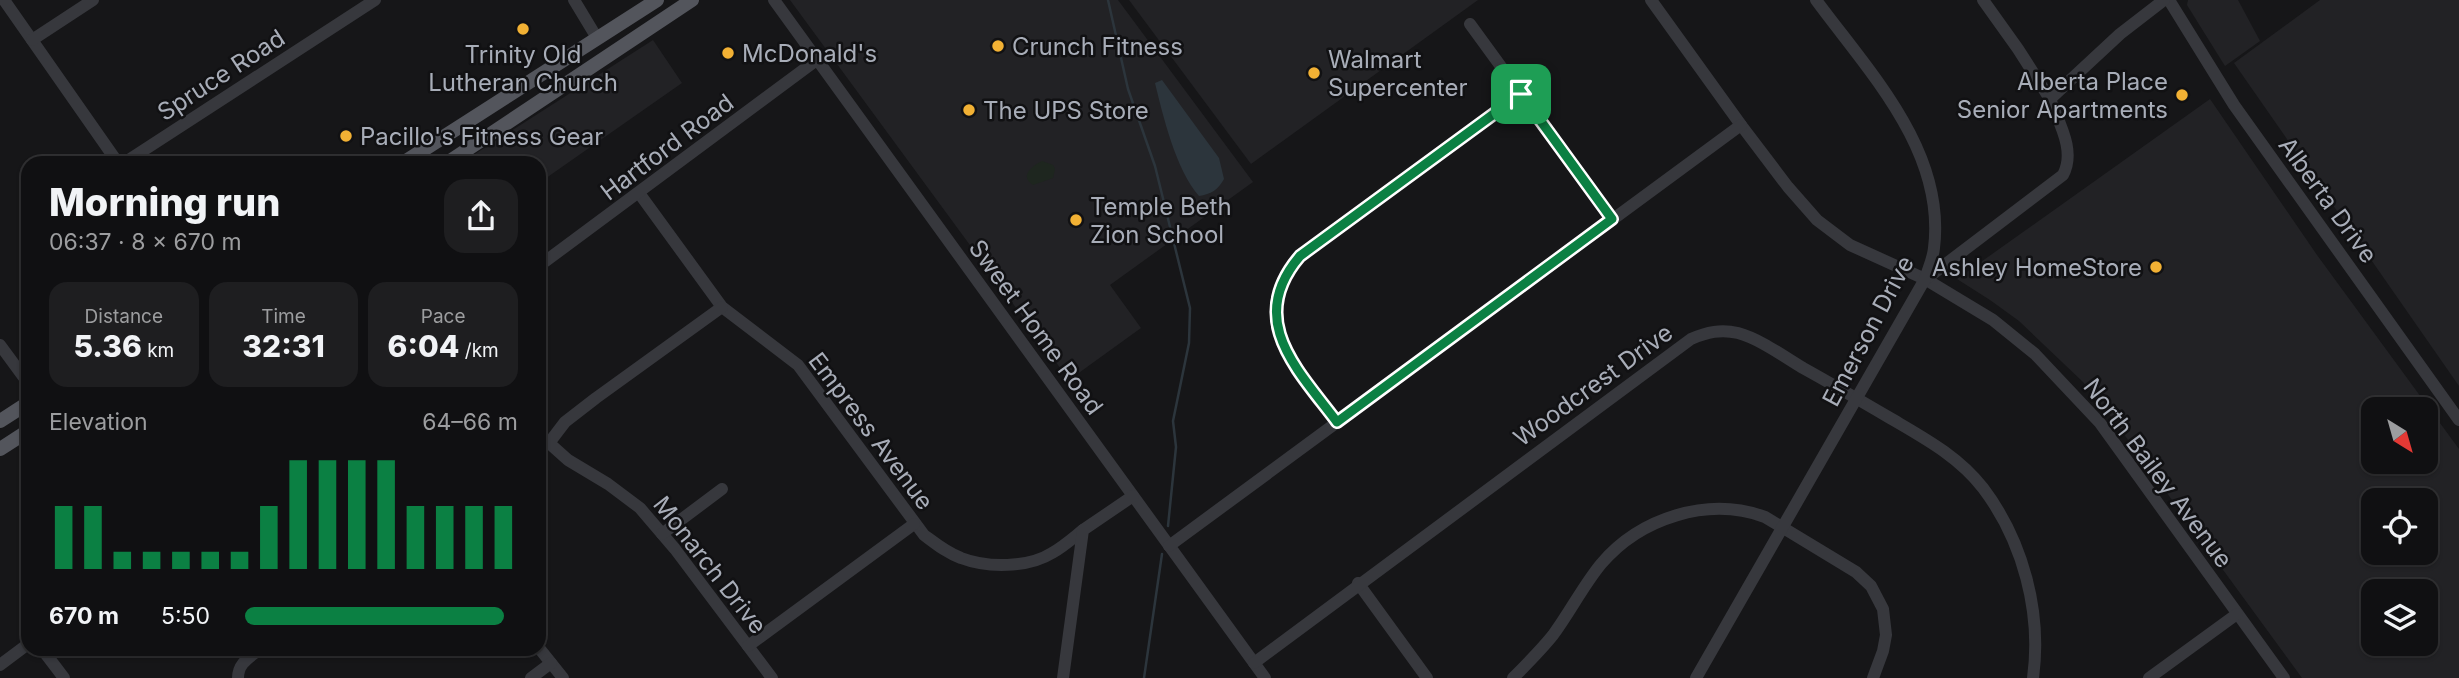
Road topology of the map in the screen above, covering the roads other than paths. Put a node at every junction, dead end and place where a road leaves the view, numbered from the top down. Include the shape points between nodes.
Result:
1 (4, 0) edge
2 (93, 0) edge
3 (375, 0) edge
4 (574, 0) edge
5 (657, 0) edge
6 (692, 0) edge
7 (774, 0) edge
8 (1651, 0) edge
9 (1816, 0) edge
10 (1983, 0) edge
11 (2164, 0) edge
12 (2169, 0) edge
13 (1470, 24) dead end
14 (597, 38) junction
15 (32, 40) junction
16 (818, 60) junction
17 (1521, 94) junction
18 (2050, 99) junction
19 (1741, 125) junction
20 (113, 156) edge
21 (135, 156) edge
22 (414, 156) edge
23 (458, 156) edge
24 (639, 193) junction
25 (1612, 219) junction
26 (546, 261) edge
27 (1925, 279) junction
28 (722, 307) junction
29 (0, 345) edge
30 (21, 374) edge
31 (1857, 398) junction
32 (21, 408) edge
33 (2459, 420) edge
34 (0, 421) edge
35 (1337, 422) junction
36 (21, 436) edge
37 (0, 449) edge
38 (722, 489) dead end
39 (1133, 496) junction
40 (914, 524) junction
41 (1783, 527) junction
42 (1083, 530) junction
43 (662, 534) junction
44 (1169, 546) junction
45 (1358, 583) junction
46 (2237, 614) junction
47 (748, 646) junction
48 (21, 649) edge
49 (47, 656) edge
50 (251, 656) edge
51 (545, 656) edge
52 (551, 663) junction
53 (1254, 663) junction
54 (0, 665) edge
55 (64, 678) edge
56 (238, 678) edge
57 (531, 678) edge
58 (563, 678) edge
59 (772, 678) edge
60 (1063, 678) edge
61 (1265, 678) edge
62 (1427, 678) edge
63 (1513, 678) edge
64 (1696, 678) edge
65 (1873, 678) edge
66 (2032, 678) edge
67 (2149, 678) edge
68 (2284, 678) edge

1 - 15 street
2 - 15 street
3 - 21 street, Spruce Road
4 - 14 street
5 - 14 main road
6 - 23 main road
7 - 16 street, Sweet Home Road
8 - 19 street, North Bailey Avenue
9 - 27 street, Emerson Drive via 1886,95 1919,150 1935,229
10 - 18 street
11 - 18 street
12 - 33 street, Alberta Drive via 2221,87
13 - 17 street
14 - 22 main road
15 - 20 street
16 - 24 street, Hartford Road
16 - 39 street, Sweet Home Road
17 - 25 street
17 - 35 street via 1300,256 1286,275 1276,319 1282,344
18 - 27 street via 2069,152 2063,175
19 - 25 street
19 - 27 street, North Bailey Avenue via 1817,220 1850,245
24 - 26 street, Hartford Road
24 - 28 street, Empress Avenue
25 - 35 street
27 - 31 street, Emerson Drive
27 - 46 street, North Bailey Avenue via 2001,326 2071,391 2100,424
28 - 40 street, Empress Avenue via 798,365
28 - 43 street, Monarch Drive via 565,422 549,443 625,495
29 - 30 street
31 - 41 street, Emerson Drive
31 - 45 street, Woodcrest Drive via 1749,337 1727,331 1705,333
31 - 66 street, Woodcrest Drive via 1941,448 1970,472 1994,505 2027,578 2034,621
32 - 34 main road
35 - 44 street
36 - 37 main road
38 - 43 street
39 - 42 street, Empress Avenue
39 - 44 street, Sweet Home Road
40 - 42 street, Empress Avenue via 943,549 975,563 1039,559
40 - 47 street
41 - 63 street via 1751,512 1717,507 1688,512 1647,529 1602,564 1549,639
41 - 64 street, Emerson Drive
41 - 65 street via 1856,572 1878,597 1886,635
42 - 60 street
43 - 47 street, Monarch Drive
44 - 53 street, Sweet Home Road
45 - 53 street, Woodcrest Drive
45 - 62 street
46 - 67 street
46 - 68 street, North Bailey Avenue
47 - 59 street, Monarch Drive
48 - 54 street
49 - 55 street
50 - 56 street via 239,668
51 - 52 street
52 - 57 street
52 - 58 street
53 - 61 street, Sweet Home Road

